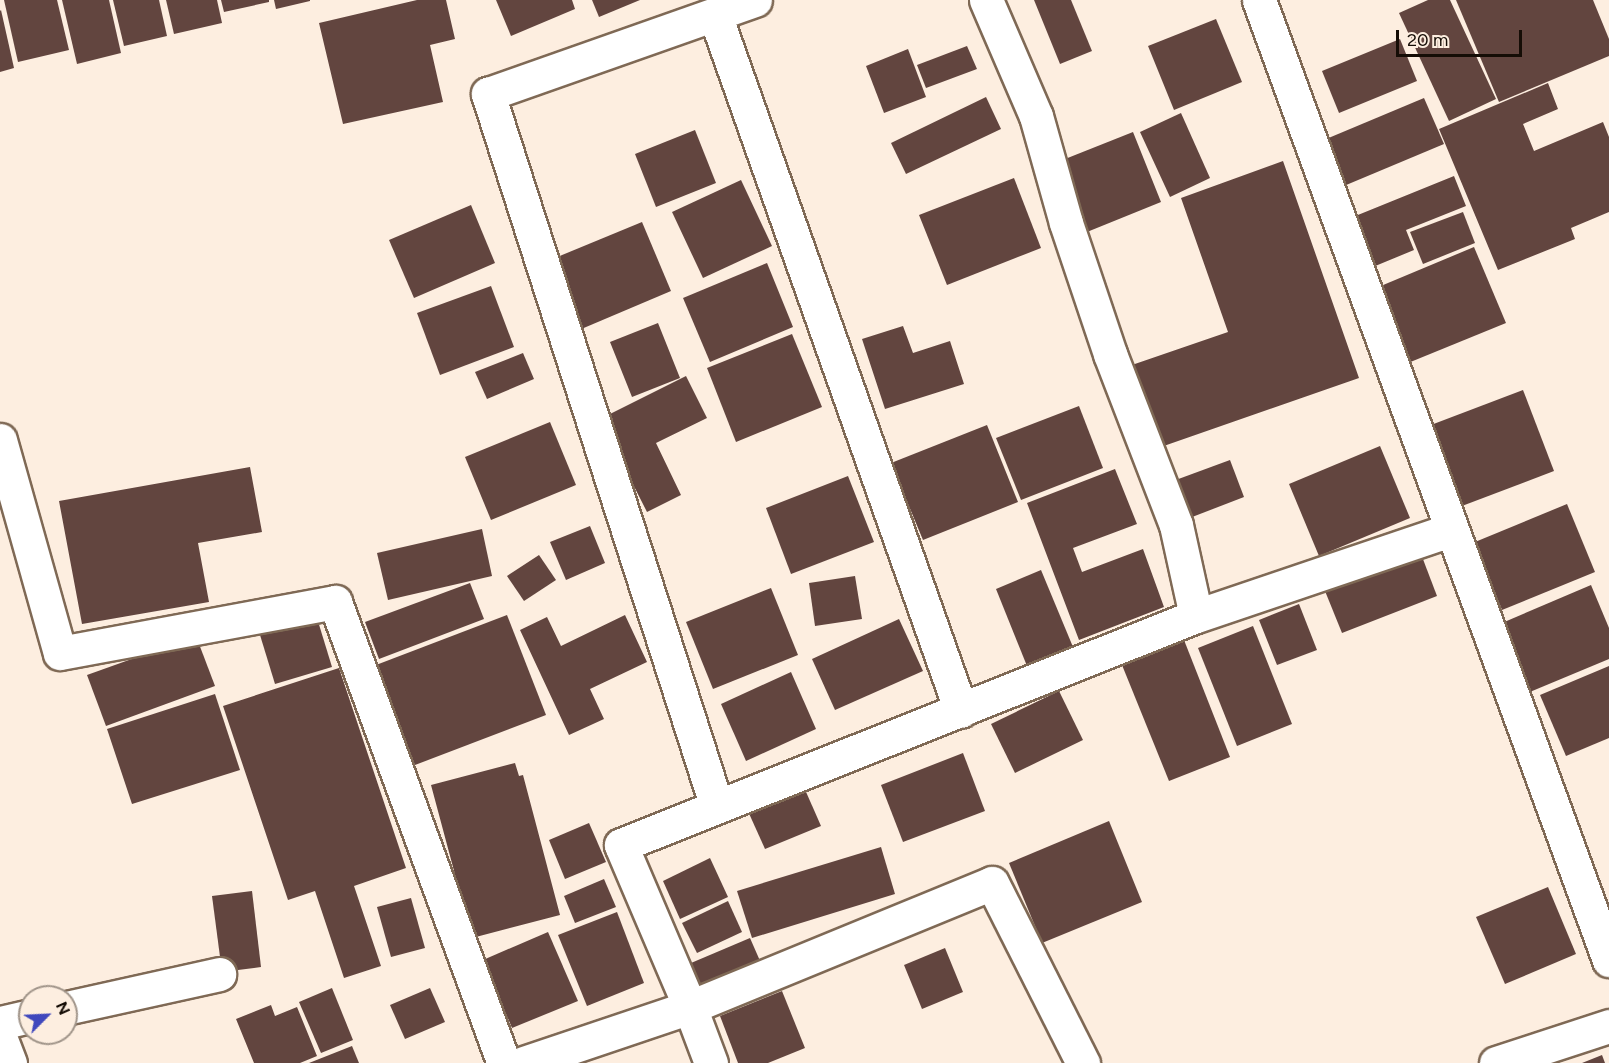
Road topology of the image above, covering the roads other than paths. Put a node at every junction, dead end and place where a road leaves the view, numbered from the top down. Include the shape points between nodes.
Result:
1 (755, 0) edge
2 (986, 0) edge
3 (1259, 0) edge
4 (715, 15) junction
5 (0, 440) edge
6 (1450, 530) junction
7 (1196, 616) junction
8 (962, 711) junction
9 (716, 804) junction
10 (1609, 960) edge
11 (219, 974) dead end
12 (78, 1005) edge
13 (690, 1007) junction
14 (18, 1019) edge
15 (0, 1023) edge
16 (1609, 1026) edge
17 (0, 1037) edge
18 (10, 1063) edge
19 (504, 1063) edge
20 (524, 1063) edge
21 (711, 1063) edge
22 (1083, 1063) edge
23 (1496, 1063) edge

1 - 4 street
2 - 7 street via 1036,116 1065,223 1110,354 1173,515
3 - 6 street
4 - 8 street
4 - 9 street via 488,94
5 - 19 street via 60,653 335,602
6 - 7 street
6 - 10 street
7 - 8 street
8 - 9 street
9 - 13 street via 621,845
11 - 12 street
13 - 20 street
13 - 21 street
13 - 22 street via 992,883
14 - 15 street
16 - 23 street
17 - 18 street

